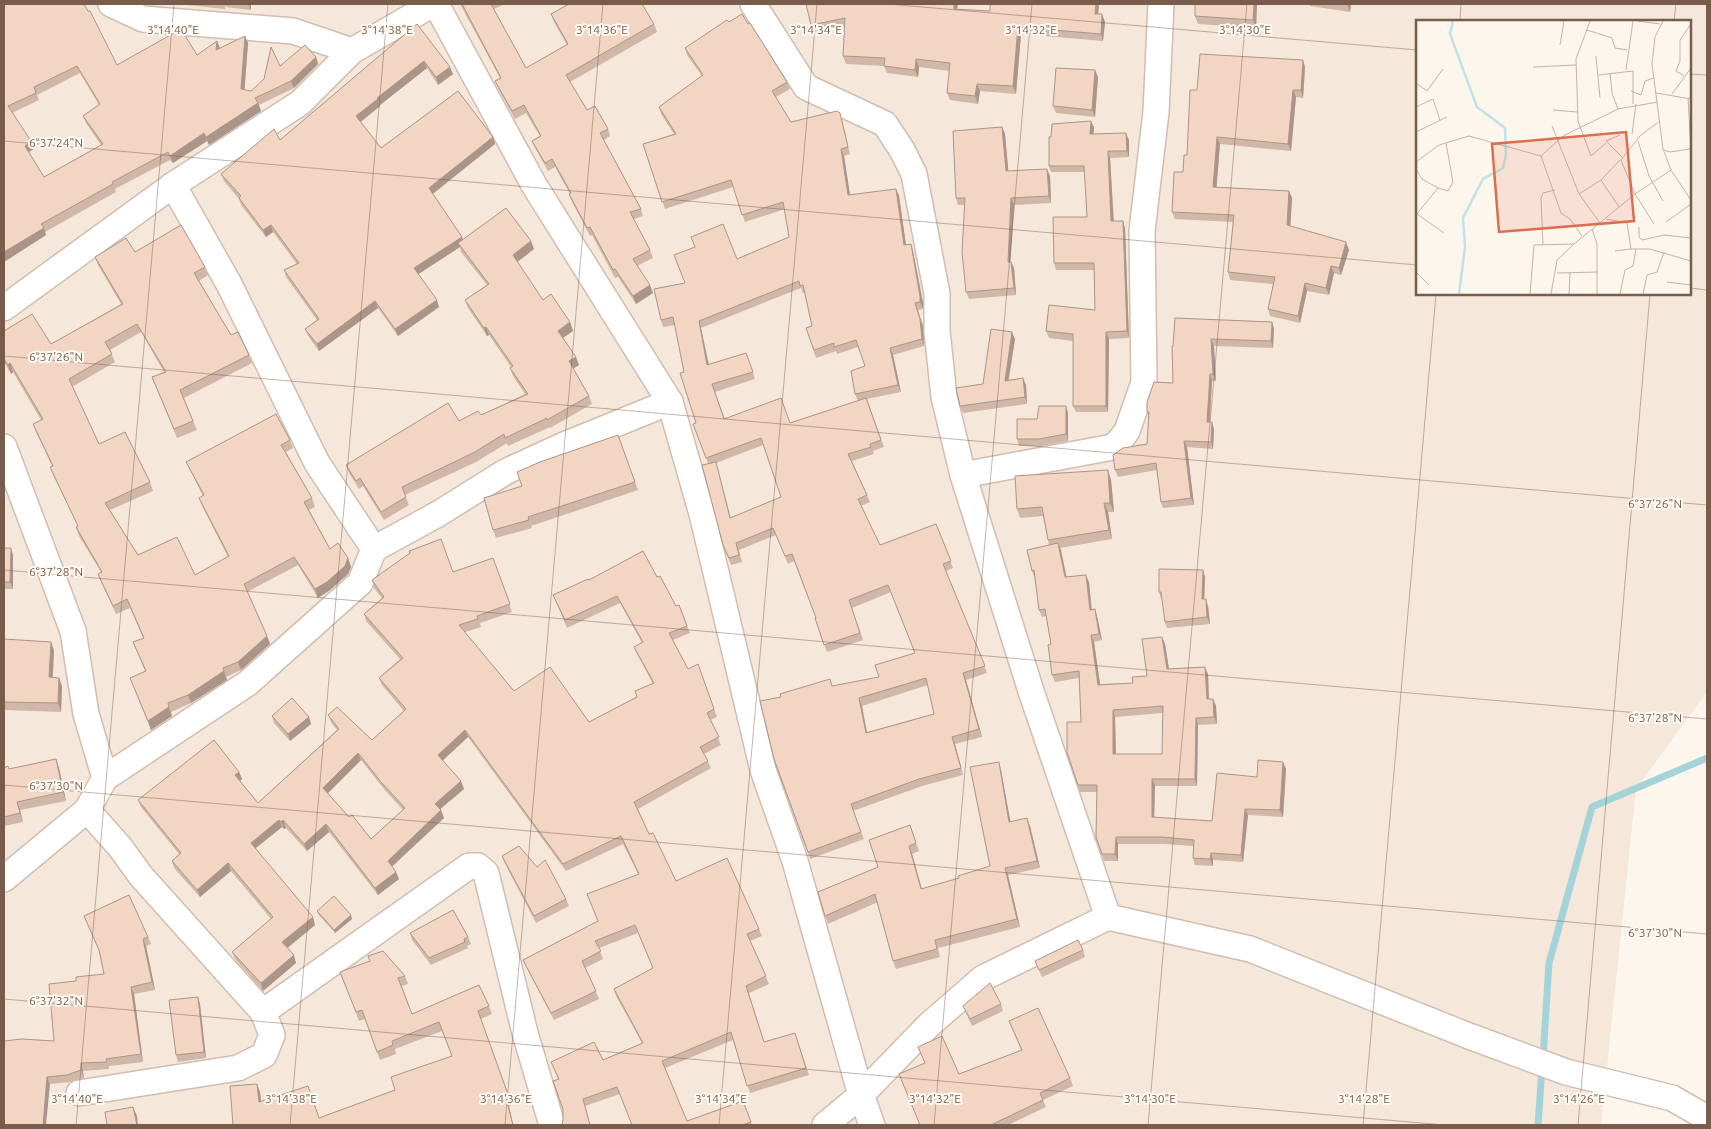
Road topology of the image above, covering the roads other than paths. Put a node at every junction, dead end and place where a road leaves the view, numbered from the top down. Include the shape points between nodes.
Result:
1 (111, 4) edge
2 (435, 4) edge
3 (753, 4) edge
4 (1161, 4) edge
5 (352, 51) junction
6 (173, 185) junction
7 (4, 308) edge
8 (670, 402) junction
9 (4, 447) edge
10 (963, 475) junction
11 (374, 549) junction
12 (105, 778) junction
13 (86, 810) junction
14 (4, 880) edge
15 (1108, 917) junction
16 (264, 1012) junction
17 (79, 1093) dead end
18 (861, 1095) junction
19 (1707, 1118) edge
20 (552, 1125) edge
21 (825, 1125) edge
22 (872, 1125) edge

1 - 5 street via 143,19 293,31
2 - 5 street
2 - 8 street via 534,185
3 - 10 street via 806,87 885,124 914,174 937,294 937,331 944,397
4 - 10 street via 1156,112 1142,231 1144,382 1127,432 1113,447
5 - 6 street via 300,103
6 - 7 street
6 - 11 street via 229,284 317,463
8 - 11 street via 505,472
8 - 18 street via 702,514 763,770 794,861
9 - 12 street via 73,631 86,714
10 - 15 street via 1031,691
11 - 12 street via 360,583 248,683
12 - 13 street
13 - 14 street
13 - 16 street
15 - 18 street via 983,978 929,1025
15 - 19 street via 1250,949 1566,1072 1672,1098
16 - 17 street via 272,1035 264,1054 238,1068
16 - 20 street via 468,866 478,866 486,873 525,1033
18 - 21 street
18 - 22 street

